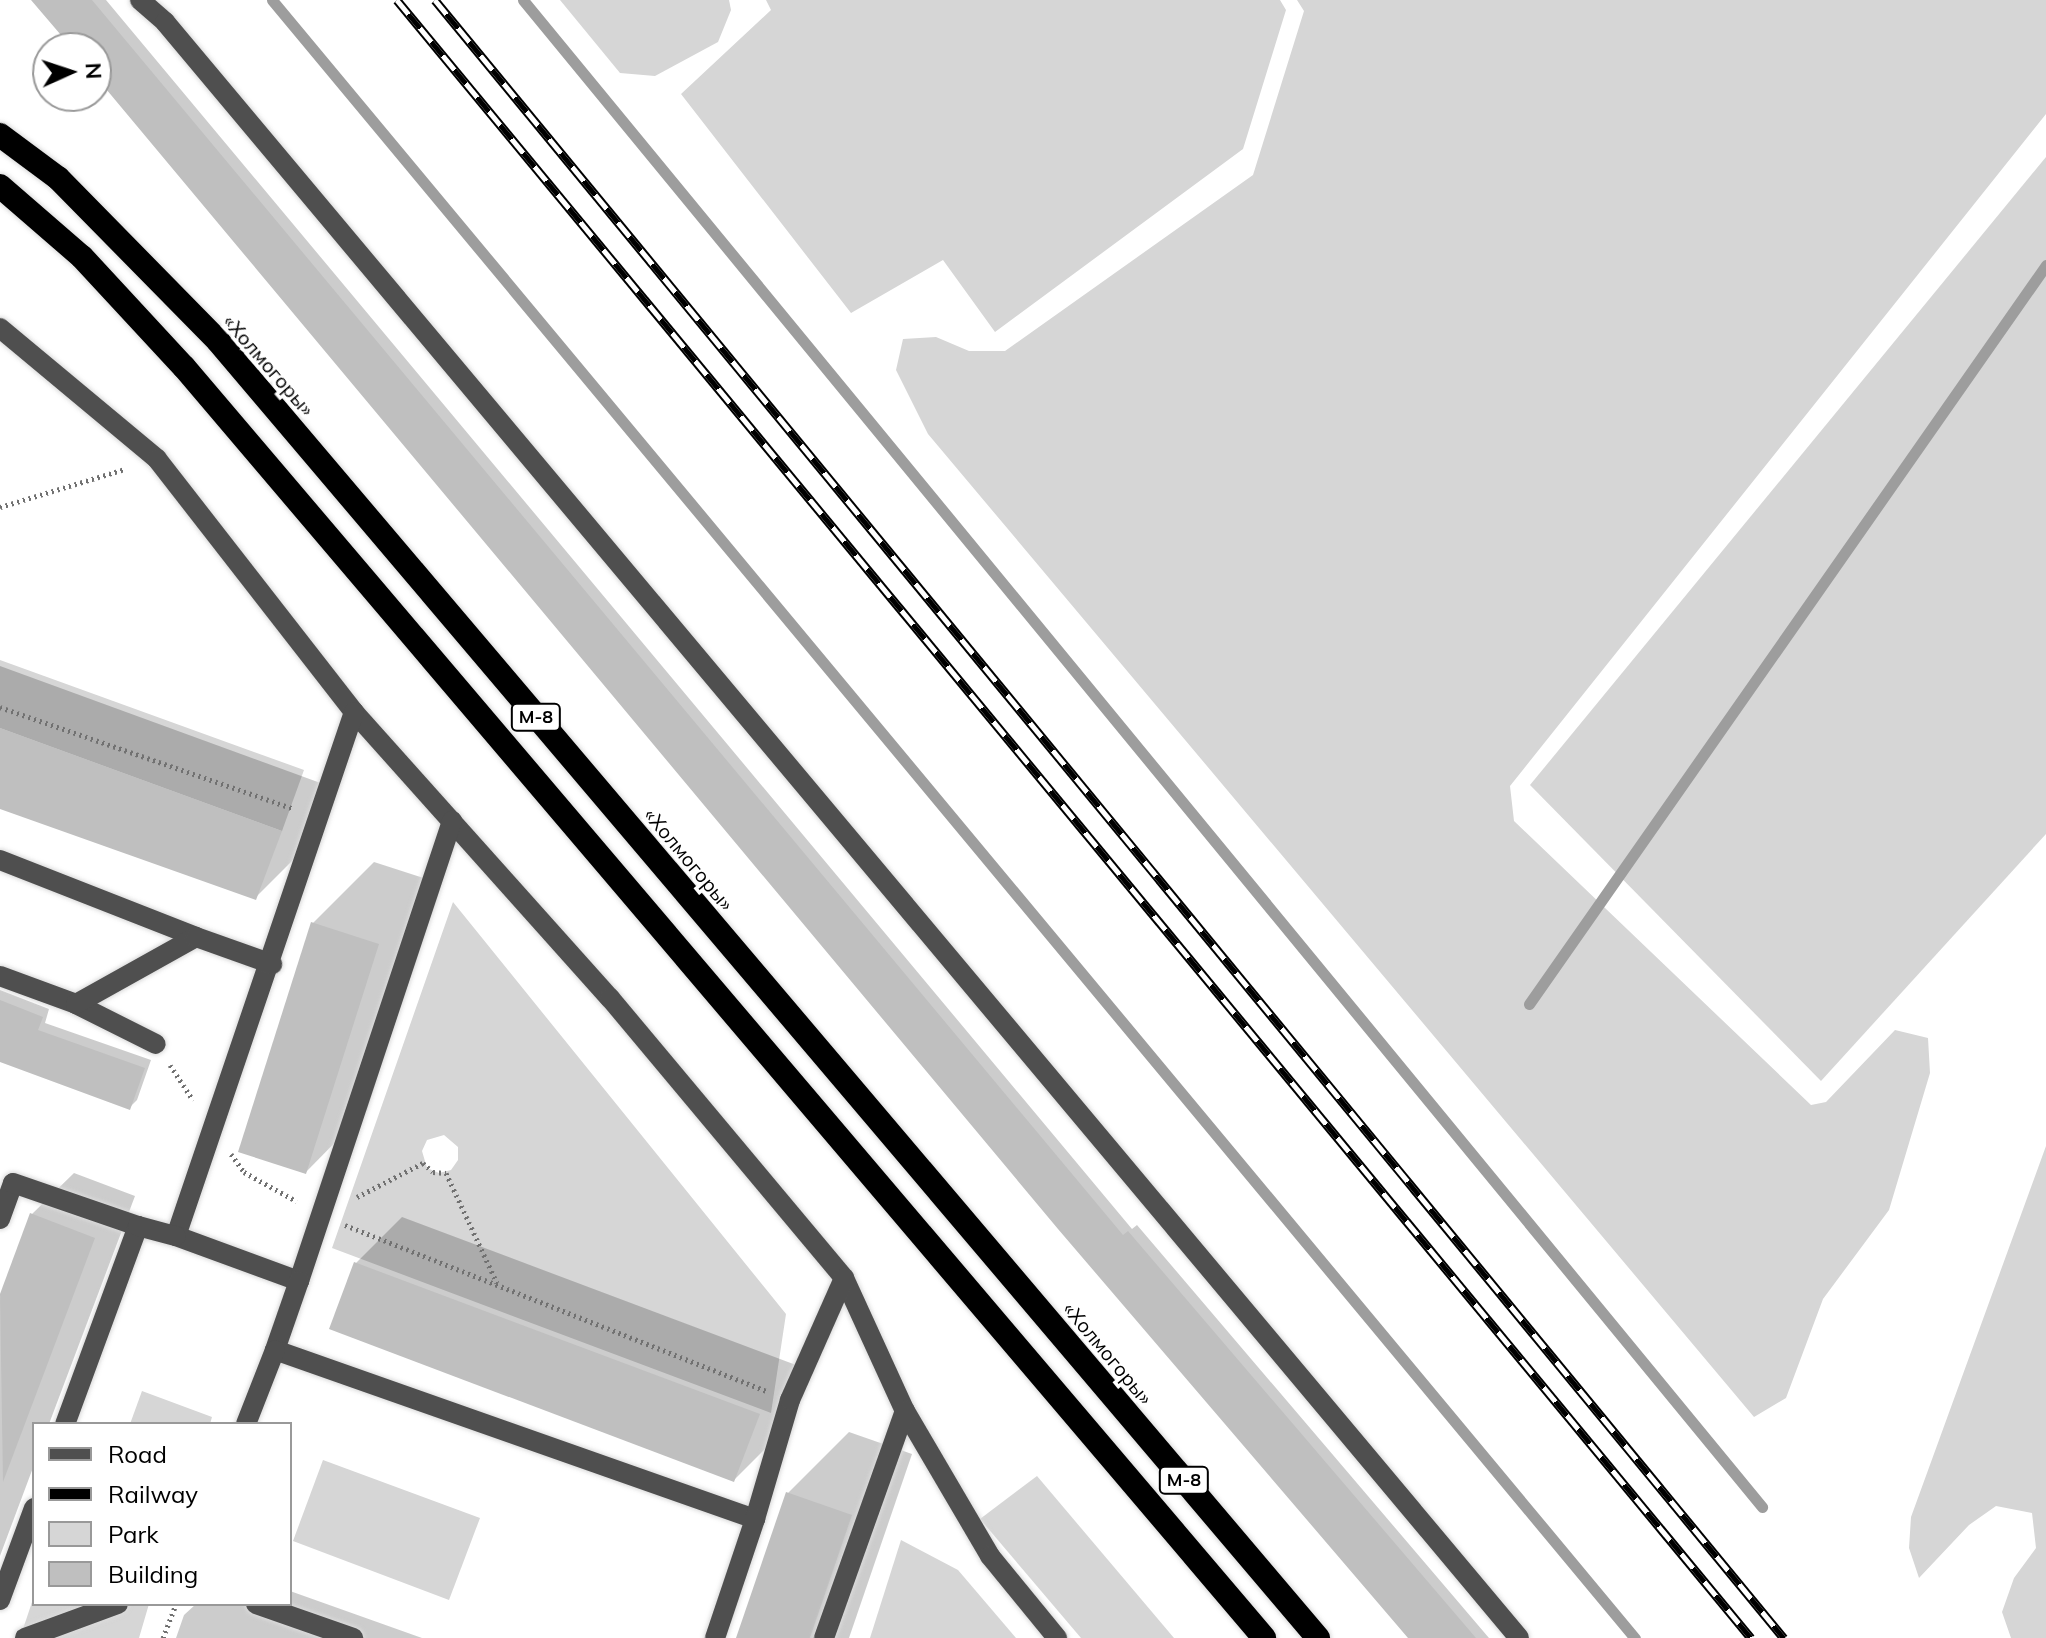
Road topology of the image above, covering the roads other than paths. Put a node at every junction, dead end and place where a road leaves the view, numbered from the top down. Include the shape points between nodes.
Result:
1 (140, 0) edge
2 (0, 135) edge
3 (0, 186) edge
4 (0, 328) edge
5 (354, 712) junction
6 (452, 821) junction
7 (0, 860) edge
8 (196, 937) junction
9 (272, 964) junction
10 (0, 976) edge
11 (76, 1004) junction
12 (156, 1044) road end
13 (0, 1219) edge
14 (138, 1226) junction
15 (176, 1236) junction
16 (844, 1278) junction
17 (299, 1281) junction
18 (275, 1350) junction
19 (905, 1411) junction
20 (66, 1422) edge
21 (247, 1422) edge
22 (32, 1513) edge
23 (755, 1519) junction
24 (0, 1600) edge
25 (113, 1606) edge
26 (262, 1606) edge
27 (25, 1638) edge
28 (353, 1638) edge
29 (715, 1638) edge
30 (824, 1638) edge
31 (1057, 1638) edge
32 (1264, 1638) edge
33 (1318, 1638) edge
34 (1519, 1638) edge

1 - 34 lane via 175,34
2 - 33 highway, «Холмогоры» / М-8 via 69,188 218,341
3 - 32 highway, М-8 via 82,257 184,367
4 - 5 lane via 157,459
5 - 6 lane
5 - 9 lane
6 - 16 lane via 610,998
6 - 17 lane
7 - 8 lane
8 - 9 lane
8 - 11 lane
9 - 15 lane
10 - 11 lane
11 - 12 lane
13 - 14 lane via 13,1183
14 - 15 lane
14 - 20 lane
15 - 17 lane
16 - 19 lane
16 - 23 lane via 790,1400
17 - 18 lane
18 - 21 lane
18 - 23 lane
19 - 30 lane
19 - 31 lane via 990,1556
22 - 24 lane
23 - 29 lane
25 - 27 lane
26 - 28 lane

